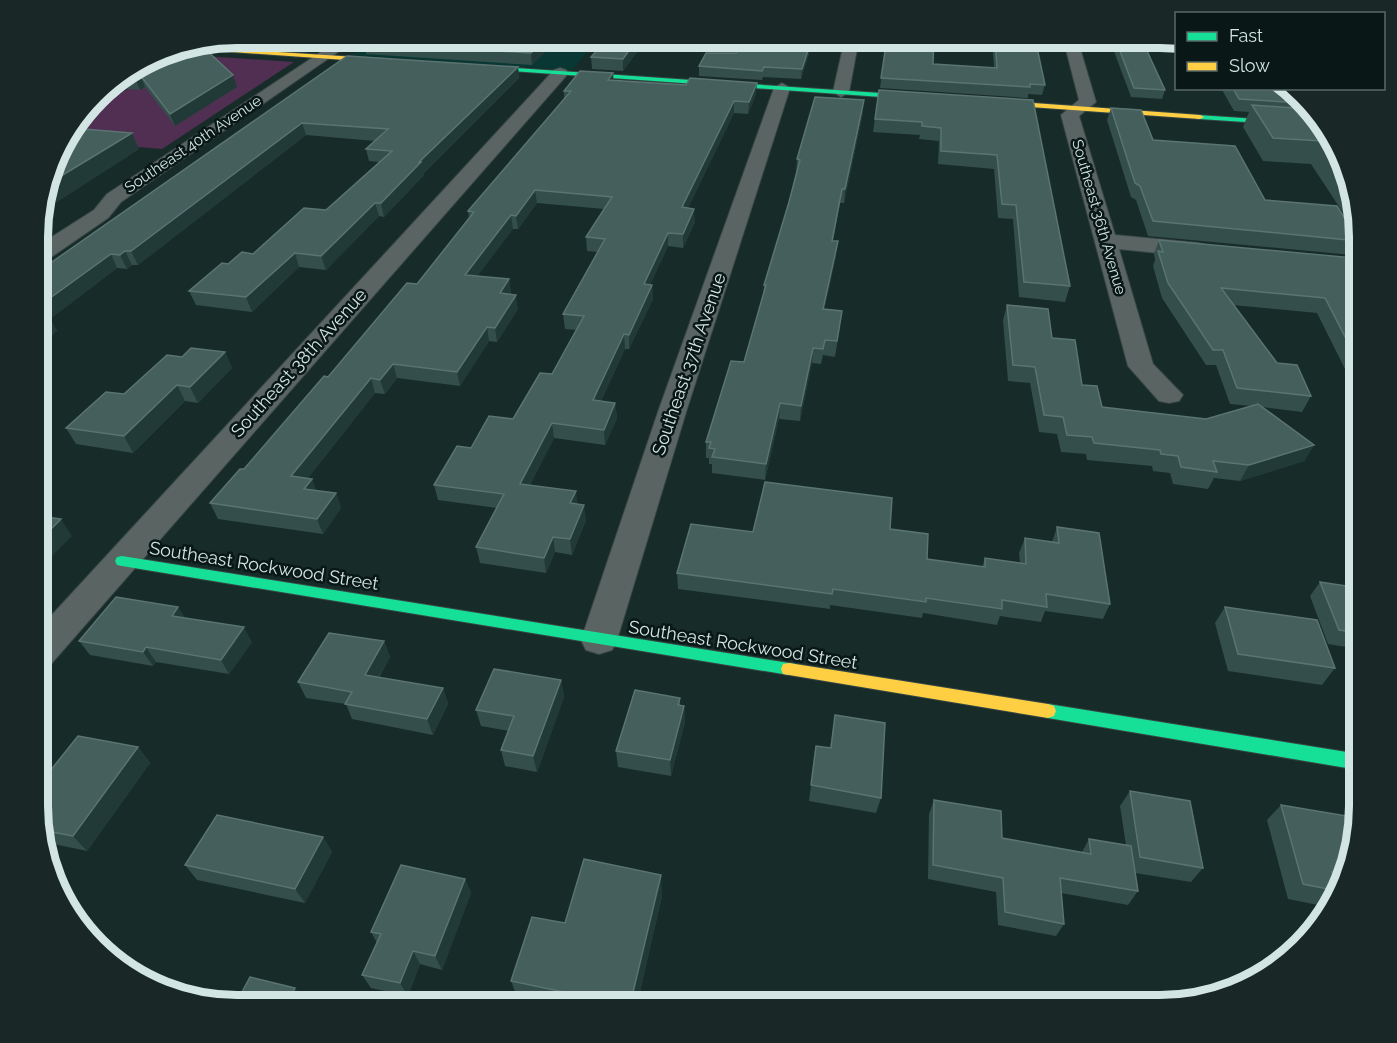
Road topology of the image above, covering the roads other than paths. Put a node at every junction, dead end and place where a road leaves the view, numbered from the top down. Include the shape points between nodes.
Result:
1 (336, 48) edge
2 (850, 48) edge
3 (1073, 48) edge
4 (212, 50) edge
5 (322, 57) junction
6 (404, 62) edge
7 (459, 66) edge
8 (560, 73) junction
9 (782, 88) junction
10 (841, 92) junction
11 (936, 99) edge
12 (972, 101) edge
13 (1079, 108) junction
14 (1312, 124) edge
15 (1106, 241) junction
16 (48, 249) edge
17 (1220, 252) edge
18 (1169, 395) dead end
19 (122, 561) junction
20 (598, 640) junction
21 (48, 643) edge
22 (1349, 760) edge

1 - 5 street, Southeast 40th Avenue
2 - 10 street
3 - 13 street, Southeast 36th Avenue via 1088,102
4 - 5 street
5 - 6 street
5 - 16 street, Southeast 40th Avenue via 114,198 101,214
7 - 8 street
8 - 9 street
8 - 19 street, Southeast 38th Avenue
9 - 10 street
9 - 20 street, Southeast 37th Avenue
10 - 11 street
12 - 13 street
13 - 14 street
13 - 15 street, Southeast 36th Avenue via 1070,115
15 - 17 street
15 - 18 street, Southeast 36th Avenue via 1142,366
19 - 20 street, Southeast Rockwood Street
19 - 21 street, Southeast 38th Avenue
20 - 22 street, Southeast Rockwood Street

